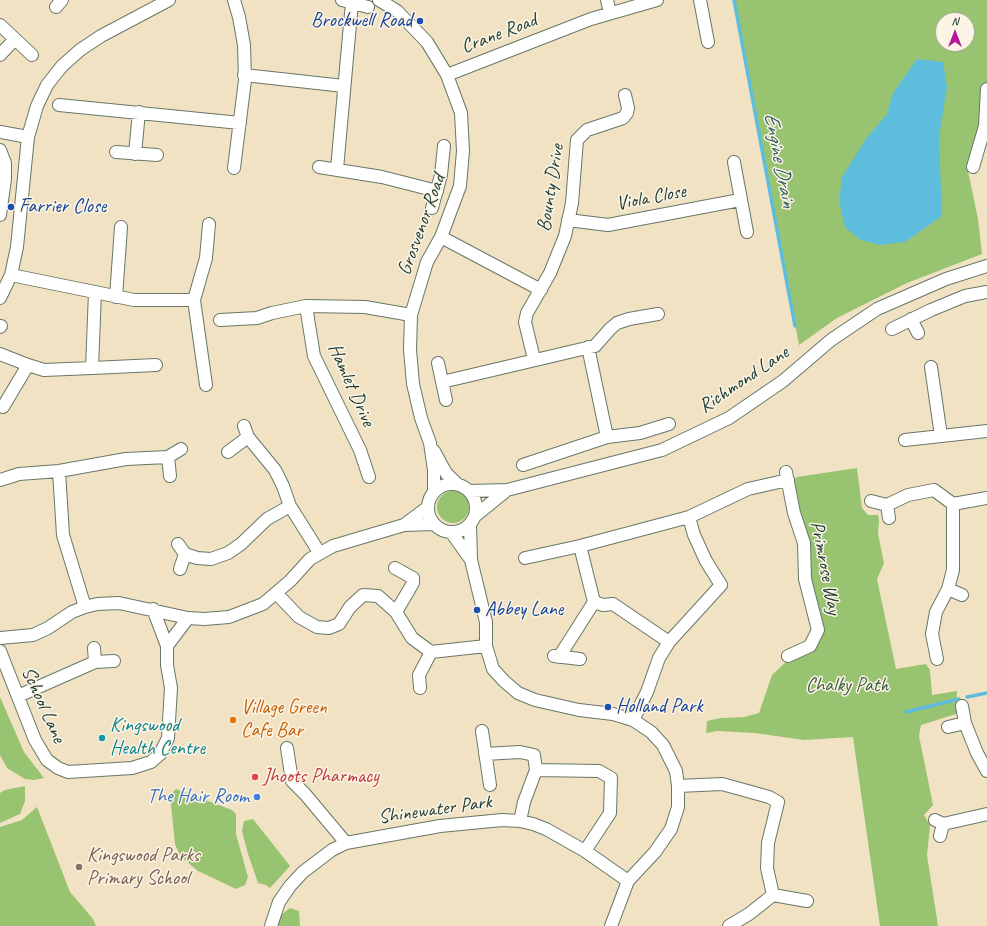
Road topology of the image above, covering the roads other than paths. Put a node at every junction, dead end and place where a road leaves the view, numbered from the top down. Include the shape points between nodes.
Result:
1 (169, 0) edge
2 (234, 0) edge
3 (379, 0) edge
4 (606, 0) edge
5 (657, 0) edge
6 (700, 0) edge
7 (347, 1) edge
8 (147, 5) edge
9 (368, 7) dead end
10 (610, 13) junction
11 (0, 25) edge
12 (15, 39) junction
13 (708, 42) dead end
14 (0, 55) edge
15 (32, 56) dead end
16 (244, 75) junction
17 (447, 75) junction
18 (344, 86) junction
19 (987, 89) edge
20 (625, 95) dead end
21 (59, 104) dead end
22 (139, 112) junction
23 (240, 123) junction
24 (0, 132) edge
25 (985, 136) edge
26 (28, 137) junction
27 (444, 146) dead end
28 (0, 150) edge
29 (116, 152) dead end
30 (135, 154) junction
31 (157, 155) dead end
32 (734, 162) dead end
33 (318, 167) dead end
34 (973, 167) dead end
35 (234, 168) dead end
36 (337, 169) junction
37 (437, 191) junction
38 (740, 200) junction
39 (432, 208) dead end
40 (0, 215) edge
41 (568, 220) junction
42 (209, 224) dead end
43 (122, 227) dead end
44 (747, 232) dead end
45 (441, 237) junction
46 (987, 266) edge
47 (12, 275) junction
48 (541, 290) junction
49 (94, 292) junction
50 (987, 292) edge
51 (116, 296) junction
52 (0, 298) edge
53 (194, 300) junction
54 (306, 306) junction
55 (658, 314) dead end
56 (411, 315) junction
57 (911, 319) junction
58 (220, 320) dead end
59 (892, 329) dead end
60 (918, 333) dead end
61 (588, 347) junction
62 (0, 354) edge
63 (534, 359) junction
64 (438, 363) dead end
65 (28, 366) junction
66 (156, 366) dead end
67 (931, 367) dead end
68 (92, 368) junction
69 (442, 382) junction
70 (206, 385) dead end
71 (446, 400) dead end
72 (3, 407) dead end
73 (669, 424) dead end
74 (244, 426) dead end
75 (987, 431) edge
76 (941, 436) junction
77 (248, 437) junction
78 (607, 437) junction
79 (906, 440) dead end
80 (430, 443) junction
81 (181, 449) dead end
82 (228, 452) dead end
83 (168, 458) junction
84 (523, 465) dead end
85 (59, 471) junction
86 (170, 476) dead end
87 (370, 477) dead end
88 (0, 480) edge
89 (457, 484) junction
90 (507, 490) junction
91 (434, 491) junction
92 (469, 491) junction
93 (987, 498) edge
94 (871, 501) dead end
95 (953, 504) junction
96 (887, 505) junction
97 (290, 506) junction
98 (428, 508) junction
99 (689, 517) junction
100 (889, 518) dead end
101 (472, 520) junction
102 (434, 524) junction
103 (404, 525) junction
104 (450, 532) junction
105 (580, 546) junction
106 (319, 552) junction
107 (525, 558) dead end
108 (471, 560) junction
109 (395, 568) dead end
110 (180, 569) dead end
111 (948, 589) junction
112 (277, 594) junction
113 (962, 595) dead end
114 (594, 602) junction
115 (85, 606) junction
116 (153, 609) junction
117 (396, 612) junction
118 (188, 618) junction
119 (0, 638) edge
120 (669, 642) junction
121 (167, 646) junction
122 (486, 646) junction
123 (94, 648) dead end
124 (0, 651) edge
125 (431, 652) junction
126 (788, 656) dead end
127 (580, 659) dead end
128 (937, 659) dead end
129 (114, 661) dead end
130 (95, 662) junction
131 (420, 688) dead end
132 (18, 696) junction
133 (962, 706) dead end
134 (633, 720) junction
135 (965, 723) junction
136 (948, 727) dead end
137 (482, 731) dead end
138 (287, 748) dead end
139 (485, 754) junction
140 (536, 770) junction
141 (987, 771) edge
142 (490, 785) dead end
143 (678, 786) junction
144 (987, 814) edge
145 (520, 821) junction
146 (940, 836) dead end
147 (346, 843) junction
148 (585, 851) junction
149 (628, 881) junction
150 (773, 895) junction
151 (807, 902) dead end
152 (271, 926) edge
153 (611, 926) edge
154 (729, 926) edge

1 - 8 street
2 - 16 street via 244,45
3 - 17 street, Grosvenor Road via 397,11 427,42
4 - 10 street
5 - 10 street, Crane Road
6 - 13 street
7 - 9 street
7 - 18 street
8 - 26 street via 80,50 62,66 47,85 37,106
10 - 17 street, Crane Road
11 - 12 street
12 - 14 street
12 - 15 street
16 - 18 street
16 - 23 street
17 - 45 street, Grosvenor Road via 461,113 463,151 460,186
18 - 36 street
19 - 25 street
20 - 41 street, Bounty Drive via 628,108 624,118 587,130 577,140 576,169
21 - 22 street
22 - 23 street
22 - 30 street
23 - 35 street
24 - 26 street
25 - 34 street
26 - 47 street
27 - 37 street
28 - 40 street via 5,164
29 - 30 street
30 - 31 street
32 - 38 street
33 - 36 street
36 - 37 street via 406,182
37 - 39 street
38 - 41 street, Viola Close via 608,225
38 - 44 street
41 - 48 street, Bounty Drive via 562,242
42 - 53 street via 206,258
43 - 51 street
45 - 48 street
45 - 56 street, Grosvenor Road via 427,262
46 - 90 street, Richmond Lane via 946,279 876,309 831,340 784,380 729,418 662,450
47 - 49 street
47 - 52 street
48 - 63 street, Bounty Drive via 527,313 525,322
49 - 51 street
49 - 68 street
50 - 57 street via 965,296
51 - 53 street via 134,300
53 - 70 street
54 - 56 street via 364,307
54 - 58 street via 257,318
54 - 87 street, Hamlet Drive via 314,356 360,450
55 - 61 street via 624,320 610,328 595,346
56 - 80 street, Grosvenor Road via 410,350 413,384
57 - 59 street
57 - 60 street
61 - 63 street
61 - 78 street
62 - 65 street
63 - 69 street
64 - 69 street
65 - 68 street via 44,370
65 - 72 street
66 - 68 street
67 - 76 street
69 - 71 street
73 - 78 street via 640,433
74 - 77 street
75 - 76 street
76 - 79 street
77 - 82 street
77 - 97 street via 274,470
78 - 84 street
80 - 89 street, Grosvenor Road via 446,473
80 - 91 street, Grosvenor Road
81 - 83 street
83 - 85 street via 126,459
83 - 86 street
85 - 88 street via 19,474
85 - 115 street via 62,535
89 - 91 street via 445,485
89 - 92 street
90 - 92 street, Richmond Lane
90 - 101 street, Richmond Lane
91 - 98 street
92 - 101 street via 476,507
93 - 95 street
94 - 96 street
95 - 96 street via 934,490 908,495
95 - 111 street via 953,570
96 - 100 street
97 - 106 street
97 - 110 street via 268,519 228,553 211,559 196,558 181,549
98 - 102 street
98 - 103 street
99 - 105 street
99 - 120 street via 706,561 721,585
99 - 126 street, Primrose Way via 748,490 787,476 794,513 804,543 805,579 818,630 810,646
101 - 104 street via 461,530
101 - 108 street
102 - 103 street
102 - 104 street
103 - 106 street
104 - 108 street
105 - 107 street
105 - 114 street
106 - 112 street
108 - 122 street via 486,622
109 - 117 street via 413,578 413,583
111 - 113 street
111 - 128 street via 936,612 932,634
112 - 117 street via 299,617 317,627 329,628 339,624 363,595 378,596
112 - 118 street via 263,604 229,617
114 - 120 street via 603,605 613,604
114 - 127 street via 556,657
115 - 116 street via 119,603
115 - 119 street via 33,635
116 - 118 street
116 - 121 street, School Lane
117 - 125 street via 412,638
118 - 121 street
120 - 134 street via 659,658 647,692
121 - 132 street, School Lane via 171,688 168,738 160,754 150,762 132,768 87,772 68,772 58,768 47,760 35,740
122 - 125 street
122 - 134 street via 493,669 518,693 542,702 613,714
123 - 130 street
124 - 132 street, School Lane
125 - 131 street via 418,675
129 - 130 street
130 - 132 street
133 - 135 street
134 - 143 street via 651,732 662,745 676,771
135 - 136 street
135 - 141 street
137 - 139 street
138 - 147 street via 292,781
139 - 140 street via 520,752 534,755
139 - 142 street
140 - 145 street
140 - 148 street via 599,771 611,778 610,813
143 - 149 street via 678,807 672,829
143 - 150 street via 722,784 769,797 778,802 768,843 767,868
144 - 146 street via 939,822
145 - 147 street, Shinewater Park via 502,820 440,826
145 - 148 street, Shinewater Park via 546,829
147 - 152 street, Shinewater Park via 316,862 290,886 280,902
148 - 149 street, Shinewater Park
149 - 153 street
150 - 151 street
150 - 154 street

